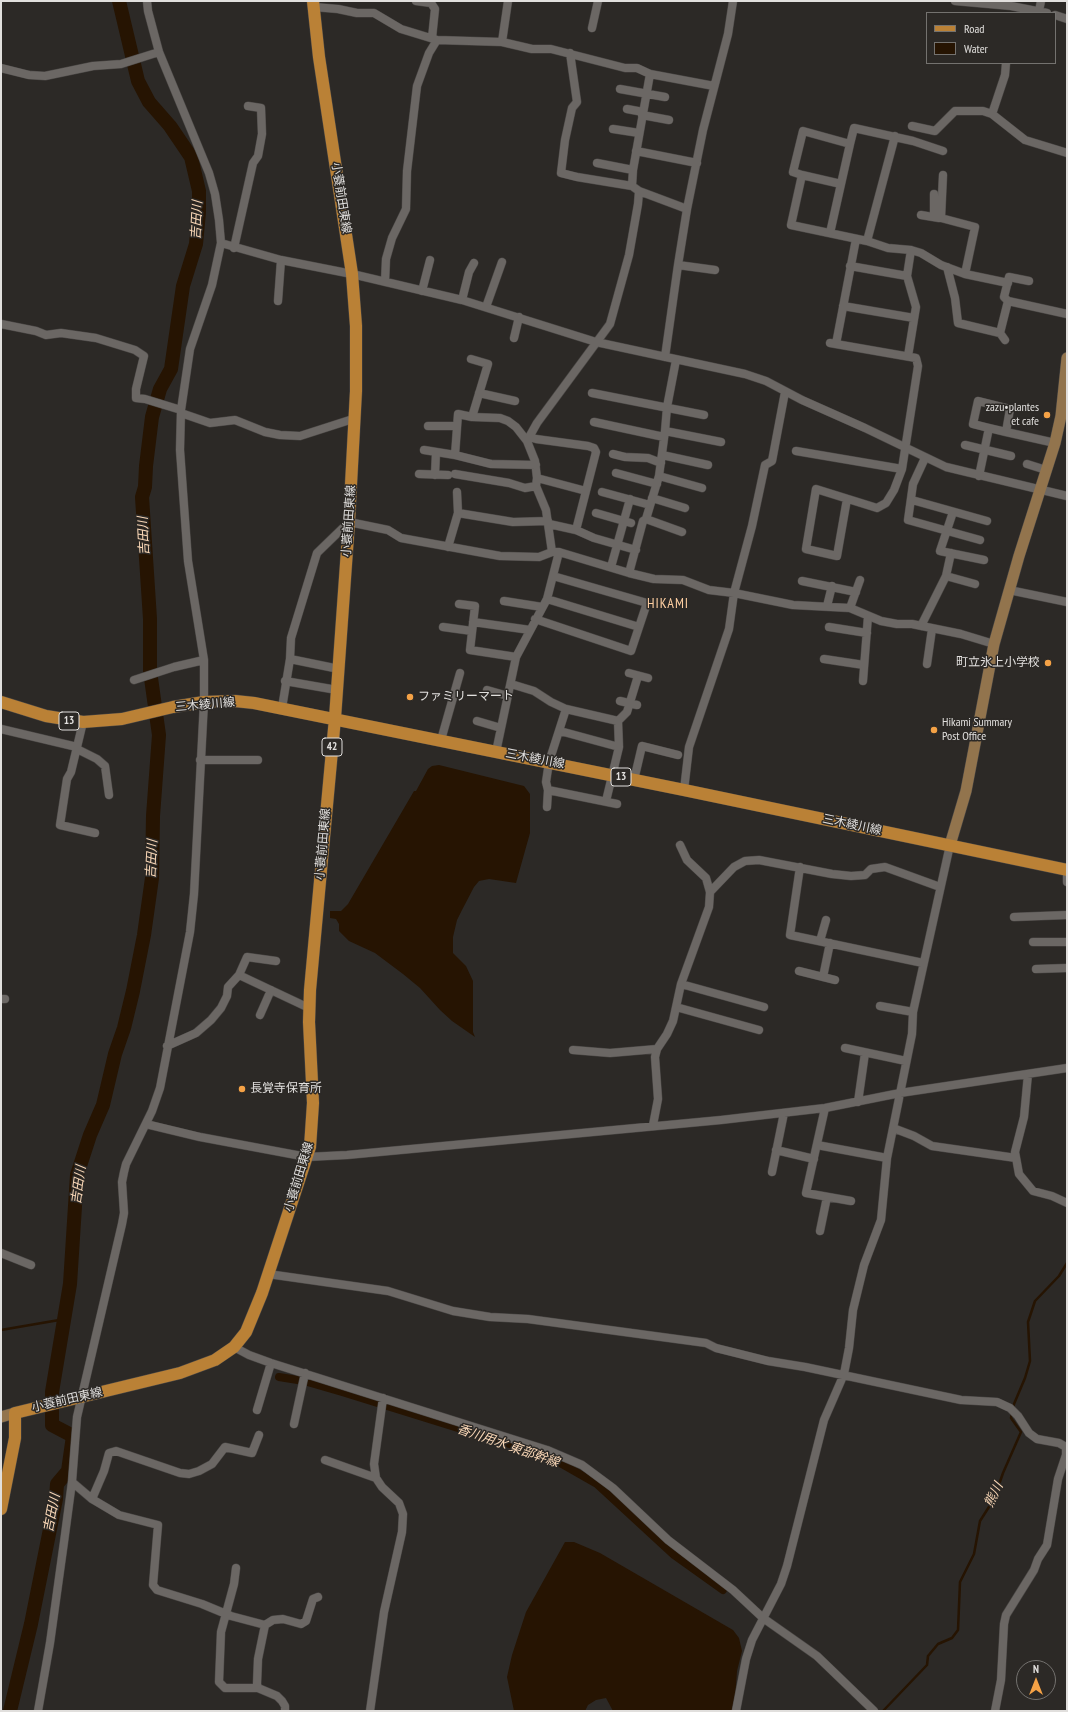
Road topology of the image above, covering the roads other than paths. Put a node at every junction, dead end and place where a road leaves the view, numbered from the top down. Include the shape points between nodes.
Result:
1 (147, 1) edge
2 (416, 1) edge
3 (508, 1) edge
4 (598, 1) edge
5 (733, 1) edge
6 (955, 1) edge
7 (1040, 1) edge
8 (313, 4) edge
9 (1011, 10) edge
10 (1043, 12) edge
11 (1056, 15) edge
12 (1067, 19) edge
13 (592, 28) dead end
14 (435, 39) junction
15 (502, 42) junction
16 (155, 52) junction
17 (570, 53) junction
18 (1006, 64) edge
19 (1, 68) edge
20 (650, 74) junction
21 (714, 86) junction
22 (620, 89) dead end
23 (646, 94) junction
24 (665, 97) dead end
25 (248, 106) dead end
26 (627, 109) dead end
27 (643, 114) junction
28 (992, 114) junction
29 (669, 120) dead end
30 (912, 126) dead end
31 (613, 129) dead end
32 (639, 133) junction
33 (894, 136) junction
34 (850, 144) junction
35 (636, 151) junction
36 (943, 151) dead end
37 (1067, 153) edge
38 (597, 163) dead end
39 (697, 163) junction
40 (633, 170) junction
41 (802, 175) junction
42 (943, 175) dead end
43 (840, 184) junction
44 (635, 188) junction
45 (934, 194) dead end
46 (687, 209) junction
47 (921, 215) dead end
48 (938, 218) junction
49 (830, 233) junction
50 (856, 239) junction
51 (868, 241) junction
52 (221, 243) junction
53 (234, 248) junction
54 (911, 250) junction
55 (281, 260) junction
56 (430, 260) dead end
57 (502, 262) dead end
58 (474, 263) dead end
59 (678, 265) junction
60 (850, 266) junction
61 (947, 267) junction
62 (715, 270) dead end
63 (352, 274) junction
64 (965, 274) junction
65 (907, 276) junction
66 (1028, 281) dead end
67 (385, 282) junction
68 (1008, 284) junction
69 (422, 291) junction
70 (462, 300) junction
71 (278, 301) dead end
72 (1008, 301) junction
73 (843, 306) junction
74 (486, 307) junction
75 (1067, 314) edge
76 (519, 317) junction
77 (914, 318) junction
78 (1, 324) edge
79 (514, 338) dead end
80 (596, 342) junction
81 (908, 356) junction
82 (665, 357) junction
83 (1067, 358) edge
84 (471, 359) dead end
85 (676, 360) junction
86 (1067, 363) edge
87 (1065, 390) edge
88 (786, 392) junction
89 (479, 393) junction
90 (592, 393) dead end
91 (515, 401) dead end
92 (666, 407) junction
93 (181, 412) junction
94 (704, 414) dead end
95 (1064, 416) edge
96 (472, 417) junction
97 (356, 418) junction
98 (594, 422) dead end
99 (428, 426) dead end
100 (457, 426) junction
101 (989, 428) junction
102 (1006, 432) junction
103 (665, 434) junction
104 (528, 439) junction
105 (722, 442) dead end
106 (1054, 443) junction
107 (965, 445) dead end
108 (906, 447) junction
109 (424, 450) dead end
110 (796, 450) dead end
111 (984, 450) junction
112 (436, 452) junction
113 (613, 454) dead end
114 (455, 455) junction
115 (1011, 456) dead end
116 (925, 458) junction
117 (661, 459) junction
118 (1026, 464) dead end
119 (536, 465) junction
120 (708, 465) dead end
121 (902, 469) junction
122 (1046, 470) junction
123 (616, 473) dead end
124 (419, 474) dead end
125 (435, 475) junction
126 (979, 476) junction
127 (658, 480) junction
128 (536, 482) junction
129 (702, 488) dead end
130 (1040, 489) junction
131 (586, 491) junction
132 (457, 492) dead end
133 (602, 492) dead end
134 (1067, 496) edge
135 (630, 499) junction
136 (847, 499) junction
137 (912, 500) junction
138 (651, 501) junction
139 (685, 508) dead end
140 (953, 512) junction
141 (458, 513) junction
142 (596, 513) dead end
143 (646, 519) junction
144 (987, 521) dead end
145 (350, 522) junction
146 (548, 522) junction
147 (628, 522) junction
148 (576, 530) junction
149 (946, 531) junction
150 (682, 532) dead end
151 (980, 540) dead end
152 (618, 545) junction
153 (448, 548) junction
154 (636, 550) junction
155 (555, 552) junction
156 (951, 553) junction
157 (984, 560) dead end
158 (611, 567) junction
159 (629, 573) junction
160 (553, 576) junction
161 (946, 576) junction
162 (860, 580) dead end
163 (802, 581) dead end
164 (975, 584) dead end
165 (832, 586) junction
166 (1009, 590) junction
167 (856, 592) junction
168 (734, 593) junction
169 (547, 599) junction
170 (504, 601) dead end
171 (1067, 602) edge
172 (459, 604) dead end
173 (827, 606) junction
174 (542, 607) junction
175 (850, 608) junction
176 (868, 616) junction
177 (535, 619) junction
178 (473, 622) junction
179 (922, 626) junction
180 (443, 627) dead end
181 (639, 627) junction
182 (829, 627) dead end
183 (932, 629) junction
184 (530, 630) junction
185 (472, 631) junction
186 (867, 633) junction
187 (994, 644) junction
188 (516, 657) junction
189 (290, 659) junction
190 (824, 659) dead end
191 (204, 660) junction
192 (927, 664) dead end
193 (864, 665) junction
194 (339, 669) junction
195 (460, 673) dead end
196 (629, 673) dead end
197 (638, 676) junction
198 (648, 678) dead end
199 (137, 679) dead end
200 (285, 681) junction
201 (863, 681) dead end
202 (510, 684) junction
203 (337, 690) junction
204 (487, 690) dead end
205 (508, 696) junction
206 (620, 701) dead end
207 (1, 702) edge
208 (204, 702) junction
209 (633, 704) junction
210 (282, 708) junction
211 (566, 709) junction
212 (335, 718) junction
213 (477, 721) dead end
214 (618, 721) junction
215 (83, 722) junction
216 (501, 728) junction
217 (1, 730) edge
218 (560, 732) junction
219 (440, 740) junction
220 (619, 747) junction
221 (77, 748) junction
222 (496, 752) junction
223 (678, 755) dead end
224 (200, 760) junction
225 (258, 760) dead end
226 (549, 762) junction
227 (613, 775) junction
228 (634, 780) junction
229 (548, 790) junction
230 (684, 790) junction
231 (109, 795) dead end
232 (606, 801) junction
233 (617, 804) dead end
234 (547, 807) dead end
235 (95, 833) dead end
236 (680, 845) dead end
237 (950, 846) junction
238 (800, 867) junction
239 (1067, 870) edge
240 (1067, 882) edge
241 (940, 887) junction
242 (710, 892) junction
243 (1067, 915) edge
244 (1014, 917) dead end
245 (826, 920) dead end
246 (820, 941) junction
247 (1033, 942) dead end
248 (1067, 942) edge
249 (830, 943) junction
250 (276, 961) dead end
251 (923, 963) junction
252 (1067, 968) edge
253 (1036, 969) dead end
254 (799, 972) dead end
255 (240, 975) junction
256 (823, 977) junction
257 (835, 980) dead end
258 (681, 984) junction
259 (271, 990) junction
260 (880, 1006) dead end
261 (676, 1007) junction
262 (764, 1007) dead end
263 (310, 1008) junction
264 (913, 1012) junction
265 (260, 1015) dead end
266 (759, 1030) dead end
267 (167, 1046) junction
268 (845, 1048) dead end
269 (657, 1049) junction
270 (573, 1050) dead end
271 (865, 1053) junction
272 (906, 1061) junction
273 (1067, 1068) edge
274 (1028, 1074) junction
275 (900, 1094) junction
276 (858, 1102) junction
277 (825, 1108) junction
278 (784, 1113) junction
279 (146, 1124) junction
280 (653, 1125) junction
281 (893, 1128) junction
282 (817, 1145) junction
283 (776, 1150) junction
284 (307, 1157) junction
285 (887, 1158) junction
286 (1016, 1158) junction
287 (814, 1159) junction
288 (772, 1172) dead end
289 (827, 1197) junction
290 (851, 1201) dead end
291 (1067, 1204) edge
292 (820, 1231) dead end
293 (1, 1253) edge
294 (31, 1264) dead end
295 (268, 1274) junction
296 (234, 1347) junction
297 (271, 1363) junction
298 (844, 1374) junction
299 (304, 1378) junction
300 (78, 1397) junction
301 (382, 1402) junction
302 (257, 1410) dead end
303 (15, 1414) junction
304 (1, 1417) edge
305 (294, 1424) dead end
306 (259, 1435) dead end
307 (325, 1460) dead end
308 (5, 1471) edge
309 (376, 1478) junction
310 (72, 1482) junction
311 (92, 1499) junction
312 (1, 1509) edge
313 (236, 1568) dead end
314 (318, 1597) dead end
315 (225, 1613) junction
316 (763, 1618) junction
317 (265, 1625) junction
318 (258, 1688) junction
319 (873, 1710) edge
320 (38, 1711) edge
321 (285, 1711) edge
322 (370, 1711) edge
323 (736, 1711) edge
324 (994, 1711) edge

1 - 16 street
2 - 14 street via 431,3 435,9
3 - 15 street
4 - 13 street
5 - 21 street via 728,34
6 - 9 street
7 - 10 street
8 - 14 street via 357,13 374,13 401,29
8 - 63 main road, 小蓑前田東線 / 42
9 - 10 street
11 - 12 street
14 - 15 street
14 - 67 street via 417,86 407,170 406,209 392,238 386,259
15 - 17 street via 532,49
16 - 19 street via 121,64 37,76
16 - 52 street via 209,173 216,200
17 - 20 street via 625,68 637,68
17 - 44 street via 577,102 572,108 561,173
18 - 28 street via 1005,75
20 - 21 street
20 - 23 street
21 - 39 street
22 - 23 street
23 - 24 street
23 - 27 street
25 - 53 street via 261,108 262,134
26 - 27 street
27 - 29 street
27 - 32 street
28 - 30 street via 983,111 955,111 935,131
28 - 37 street via 1025,140
31 - 32 street
32 - 35 street
33 - 34 street via 854,128
33 - 36 street
33 - 51 street
34 - 41 street via 803,131 793,172
34 - 43 street
35 - 39 street
35 - 40 street
38 - 40 street
39 - 46 street
40 - 44 street
41 - 43 street
41 - 49 street via 791,225
42 - 48 street
43 - 49 street
44 - 46 street
44 - 80 street via 638,204 629,255 610,324
45 - 48 street
46 - 59 street
47 - 48 street
48 - 64 street via 975,227
49 - 50 street
50 - 51 street
50 - 60 street
51 - 54 street via 888,248
52 - 53 street
52 - 93 street via 212,285 190,349
53 - 55 street
54 - 61 street via 922,252
54 - 65 street
55 - 63 street
55 - 71 street
56 - 69 street
57 - 74 street
58 - 70 street
59 - 62 street
59 - 82 street
60 - 65 street
60 - 73 street
61 - 64 street
61 - 72 street via 958,323 1003,336
63 - 67 street
63 - 97 main road, 小蓑前田東線 / 42 via 356,326
64 - 68 street
65 - 77 street via 916,307
66 - 68 street via 1009,277
67 - 69 street
68 - 72 street via 1004,297
69 - 70 street
70 - 74 street
72 - 75 street
73 - 77 street
73 - 81 street via 833,344
74 - 76 street
76 - 79 street
76 - 80 street
77 - 81 street
78 - 93 street via 46,335 61,333 96,338 136,350 144,356 136,398
80 - 82 street
80 - 104 street via 536,423
81 - 108 street via 916,358 918,366
82 - 85 street
83 - 86 street
84 - 89 street via 488,364
85 - 88 street via 745,374 766,381
85 - 92 street
86 - 87 street
87 - 95 street
88 - 108 street
88 - 168 street via 772,461 765,465
89 - 91 street
89 - 96 street
90 - 92 street
92 - 94 street
92 - 103 street
93 - 97 street via 210,423 235,420 265,432 300,436
93 - 191 street via 180,450 188,561
95 - 106 street
96 - 100 street via 458,414
96 - 104 street via 500,418 508,421
97 - 145 main road, 小蓑前田東線 / 42
98 - 103 street
99 - 100 street
100 - 114 street
101 - 102 street
101 - 102 street via 972,424 978,401 1010,409
101 - 111 street
102 - 106 street
103 - 105 street
103 - 117 street
104 - 119 street
104 - 131 street via 594,448 596,459
106 - 122 street
107 - 111 street
108 - 116 street
108 - 121 street
109 - 112 street
110 - 121 street
111 - 115 street
111 - 126 street
112 - 114 street
112 - 125 street
113 - 117 street
114 - 119 street via 491,464
116 - 126 street
116 - 137 street via 913,484
117 - 120 street
117 - 127 street
118 - 122 street
119 - 128 street
121 - 136 street via 886,503 877,508
122 - 130 street
123 - 127 street
124 - 125 street
125 - 128 street via 510,483 525,488
126 - 130 street
127 - 129 street
127 - 138 street
128 - 131 street
128 - 146 street
130 - 134 street
130 - 166 street
131 - 148 street
132 - 141 street
133 - 135 street
135 - 138 street
135 - 147 street
136 - 136 street via 837,556 806,549 816,489
137 - 140 street
137 - 149 street via 908,520
138 - 139 street
138 - 143 street
140 - 144 street
140 - 149 street
141 - 146 street via 513,522
141 - 153 street
142 - 147 street
143 - 150 street
143 - 154 street via 643,521
145 - 153 street via 388,530 401,538
145 - 189 street via 318,553 291,638
145 - 194 main road, 小蓑前田東線 / 42
146 - 148 street
146 - 155 street
147 - 152 street
148 - 152 street
149 - 151 street
149 - 156 street via 940,551
152 - 154 street
152 - 158 street
153 - 155 street via 500,556 539,557
154 - 159 street
155 - 158 street
155 - 160 street
156 - 157 street
156 - 161 street
158 - 159 street
159 - 168 street via 654,579 683,580 709,590
160 - 169 street
160 - 181 street via 647,603
161 - 164 street
161 - 179 street
162 - 167 street
163 - 165 street
165 - 167 street
165 - 173 street
166 - 171 street
166 - 187 street
167 - 175 street
168 - 173 street via 793,605
168 - 230 street via 729,629 689,747
169 - 174 street
169 - 181 street
170 - 174 street
172 - 178 street via 475,606
173 - 175 street
174 - 177 street
175 - 176 street
176 - 179 street via 897,624
176 - 186 street
177 - 181 street via 631,651
177 - 184 street
178 - 184 street
178 - 185 street
179 - 183 street
180 - 185 street
182 - 186 street
183 - 187 street
183 - 192 street
184 - 188 street
185 - 188 street via 470,650
186 - 193 street
187 - 237 street via 966,791
188 - 202 street
189 - 194 street
189 - 200 street
190 - 193 street
191 - 199 street
191 - 208 street
193 - 201 street
194 - 203 main road, 小蓑前田東線 / 42
195 - 219 street
196 - 197 street
197 - 198 street
197 - 209 street
200 - 203 street
200 - 210 street
202 - 205 street
202 - 211 street via 534,691
203 - 212 main road, 小蓑前田東線 / 42
204 - 205 street
205 - 216 street
206 - 209 street
207 - 215 main road, 三木綾川線 / 13 via 46,716
208 - 210 main road, 三木綾川線 / 13 via 235,701
208 - 215 main road, 三木綾川線 / 13 via 122,719
208 - 224 street
209 - 214 street
210 - 212 main road, 三木綾川線 / 13
211 - 214 street
211 - 218 street
212 - 219 main road, 三木綾川線 / 13
212 - 263 main road, 小蓑前田東線 / 42
213 - 216 street
214 - 220 street
215 - 221 street
216 - 222 street
217 - 221 street
218 - 220 street
218 - 226 street
219 - 222 main road, 三木綾川線 / 13
220 - 227 street
221 - 231 street via 105,766
221 - 235 street via 71,772 66,779 60,825
222 - 226 main road, 三木綾川線 / 13
223 - 228 street via 642,746
224 - 225 street
224 - 267 street via 190,932
226 - 227 main road, 三木綾川線 / 13
226 - 229 street via 546,782
227 - 228 main road, 三木綾川線 / 13
227 - 232 street
228 - 230 main road, 三木綾川線 / 13
229 - 232 street
229 - 234 street
230 - 237 main road, 三木綾川線 / 13
232 - 233 street
236 - 242 street via 687,860 706,878
237 - 239 main road, 三木綾川線 / 13
237 - 241 street
238 - 241 street via 851,876 865,875 871,869 885,867
238 - 242 street via 759,860 745,861 734,867
238 - 246 street via 790,935
239 - 240 street
241 - 251 street
242 - 258 street via 709,907
243 - 244 street
245 - 246 street
246 - 249 street
247 - 248 street
249 - 251 street
249 - 256 street
250 - 255 street via 247,957
251 - 264 street
252 - 253 street
254 - 256 street
255 - 259 street
255 - 267 street via 228,987 221,1008 211,1020 196,1033
256 - 257 street
258 - 261 street
258 - 262 street
259 - 263 street
259 - 265 street
260 - 264 street
261 - 266 street
261 - 269 street via 673,1021
263 - 284 main road, 小蓑前田東線 / 42 via 313,1103
264 - 272 street via 912,1034
267 - 279 street via 160,1088
268 - 271 street
269 - 270 street via 610,1053
269 - 280 street via 655,1057 658,1099
271 - 272 street
271 - 276 street
272 - 275 street
273 - 274 street
274 - 275 street
274 - 286 street
275 - 276 street
275 - 281 street
276 - 277 street
277 - 278 street
277 - 282 street
278 - 280 street
278 - 283 street
279 - 284 street
279 - 300 street via 136,1141 124,1172 122,1224
280 - 284 street
281 - 285 street
281 - 286 street via 932,1146
282 - 285 street
282 - 287 street
283 - 287 street
283 - 288 street
284 - 295 main road, 小蓑前田東線 / 42
285 - 298 street via 881,1220 864,1265
286 - 291 street via 1019,1174 1033,1191 1052,1196
287 - 289 street via 806,1193
289 - 290 street
289 - 292 street
293 - 294 street
295 - 296 main road, 小蓑前田東線 / 42 via 246,1332
295 - 298 street via 388,1291 453,1311 490,1317 528,1319 706,1343 716,1348 768,1361
296 - 297 street
296 - 300 main road, 小蓑前田東線 / 42 via 199,1367
297 - 299 street
297 - 302 street
298 - 316 street via 824,1420 788,1566
298 - 324 street via 961,1400 997,1402 1012,1411 1028,1433 1037,1439 1066,1447 1047,1545 1006,1616 1001,1680
299 - 301 street
299 - 305 street
300 - 303 main road, 小蓑前田東線 / 42
300 - 310 street
301 - 309 street via 374,1464
301 - 316 street via 547,1450 582,1465 613,1488 668,1540 733,1590
303 - 304 street
303 - 308 main road, 小蓑前田東線 via 15,1438
306 - 311 street via 252,1453 225,1447 212,1464 189,1474 116,1451 109,1453
307 - 309 street
308 - 312 main road, 小蓑前田東線
309 - 322 street via 399,1503 403,1514 402,1532 384,1612
310 - 311 street
310 - 320 street
311 - 315 street via 119,1515 158,1525 153,1585 157,1590
313 - 315 street
314 - 317 street via 313,1599 306,1621 301,1624 283,1619 273,1620
315 - 317 street
315 - 318 street via 221,1632 219,1682 225,1688
316 - 319 street via 817,1656
316 - 323 street via 746,1659
317 - 318 street via 258,1659
318 - 321 street via 277,1696 285,1706

